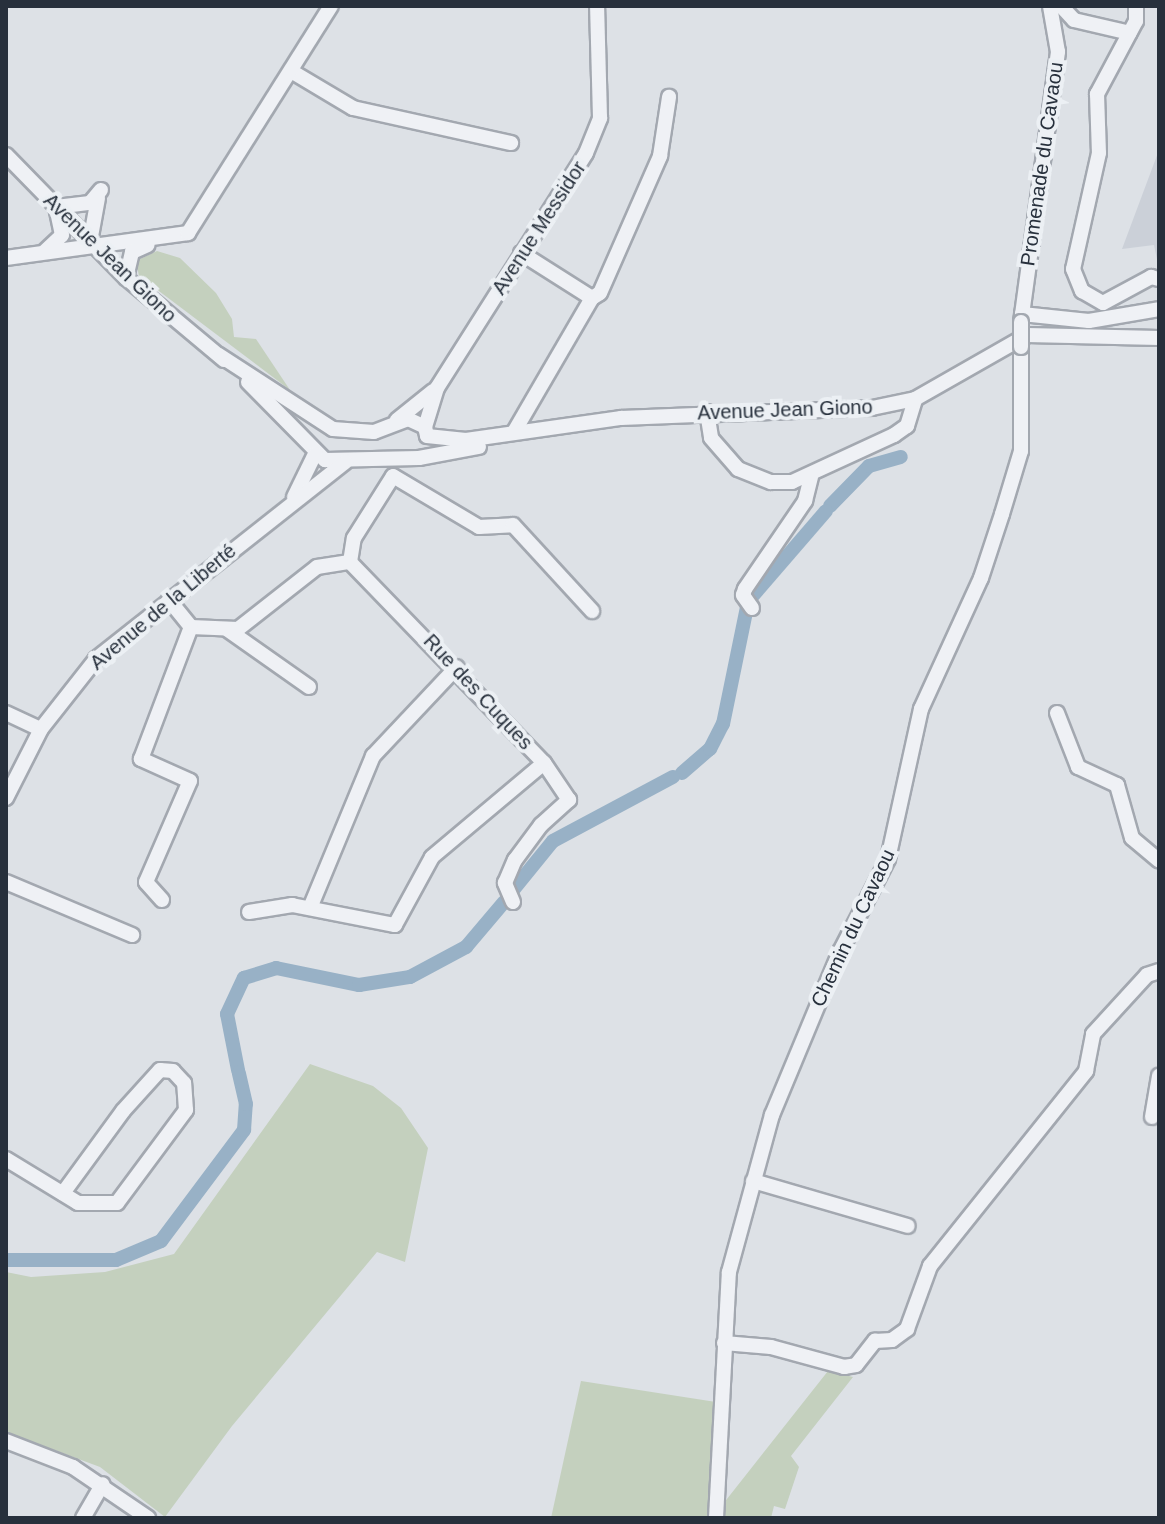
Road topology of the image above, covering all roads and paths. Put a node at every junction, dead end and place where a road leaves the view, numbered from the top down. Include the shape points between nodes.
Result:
1 (331, 6) edge
2 (597, 6) edge
3 (1050, 6) edge
4 (1061, 6) edge
5 (1136, 6) edge
6 (1130, 33) junction
7 (291, 71) junction
8 (669, 97) dead end
9 (511, 143) dead end
10 (6, 155) edge
11 (56, 207) junction
12 (164, 240) junction
13 (92, 245) junction
14 (521, 253) junction
15 (33, 254) junction
16 (6, 258) edge
17 (126, 278) junction
18 (1159, 279) edge
19 (592, 298) junction
20 (1159, 309) edge
21 (1023, 329) junction
22 (1159, 338) edge
23 (219, 355) junction
24 (437, 388) junction
25 (915, 399) junction
26 (707, 412) junction
27 (397, 420) junction
28 (575, 425) junction
29 (333, 429) junction
30 (426, 431) junction
31 (514, 432) junction
32 (314, 451) junction
33 (419, 458) junction
34 (348, 459) junction
35 (811, 477) junction
36 (283, 509) junction
37 (350, 562) junction
38 (169, 600) junction
39 (749, 604) dead end
40 (592, 611) dead end
41 (191, 627) junction
42 (226, 628) junction
43 (457, 667) junction
44 (309, 687) dead end
45 (6, 713) edge
46 (1057, 713) dead end
47 (41, 729) junction
48 (544, 763) junction
49 (8, 790) edge
50 (1159, 861) edge
51 (6, 882) edge
52 (509, 897) dead end
53 (162, 900) dead end
54 (310, 908) junction
55 (249, 912) dead end
56 (132, 935) dead end
57 (1153, 973) edge
58 (1159, 988) edge
59 (1159, 1076) edge
60 (1152, 1117) dead end
61 (6, 1159) edge
62 (753, 1181) junction
63 (63, 1193) junction
64 (908, 1226) dead end
65 (724, 1343) junction
66 (6, 1441) edge
67 (103, 1484) junction
68 (83, 1518) edge
69 (148, 1518) edge
70 (716, 1518) edge

1 - 7 street
2 - 14 street, Avenue Messidor via 600,118 586,153
3 - 21 street, Promenade du Cavaou via 1058,52
4 - 6 street via 1074,20
5 - 6 street
6 - 18 street via 1097,94 1099,153 1073,269 1090,300 1103,303 1151,277
7 - 9 street via 353,108
7 - 12 street via 193,227
8 - 19 street via 660,156 618,255
10 - 11 street, Avenue Jean Giono
11 - 13 street, Avenue Jean Giono
11 - 13 street via 90,203 101,190 92,211
11 - 15 street via 62,235 50,249
12 - 13 street
12 - 17 street via 132,252
13 - 15 street
13 - 17 street, Avenue Jean Giono
14 - 19 street
14 - 24 street, Avenue Messidor
15 - 16 street
17 - 23 street, Avenue Jean Giono
19 - 31 street
20 - 21 street
21 - 22 street
21 - 25 street, Avenue Jean Giono
21 - 62 street, Chemin du Cavaou via 1021,451 1002,514 981,578 921,709 888,859 800,1041
23 - 29 street, Avenue Jean Giono
23 - 32 street, Avenue Jean Giono
24 - 27 street, Avenue Messidor
24 - 30 street, Avenue Messidor
25 - 26 street, Avenue Jean Giono via 872,408
25 - 35 street via 907,426
26 - 28 street, Avenue Jean Giono
26 - 35 street via 711,438 738,469 771,482
27 - 29 street, Avenue Jean Giono via 374,432
27 - 30 street, Avenue Jean Giono
28 - 31 street, Avenue Jean Giono
28 - 33 street, Avenue Jean Giono
29 - 32 street via 321,434
30 - 31 street, Avenue Jean Giono via 466,440
30 - 33 street
32 - 34 street, Avenue Jean Giono via 333,462
32 - 36 street, Avenue de la Liberté via 302,489
33 - 34 street, Avenue Jean Giono
34 - 36 street, Avenue de la Liberté
35 - 39 street via 805,501 745,589
36 - 38 street, Avenue de la Liberté
37 - 40 street via 354,538 393,476 399,476 479,527 513,525
37 - 42 street via 317,567 238,629
37 - 43 street, Rue des Cuques
38 - 41 street
38 - 47 street, Avenue de la Liberté via 96,659
41 - 42 street
41 - 53 street via 141,759 190,781 146,882
42 - 44 street
43 - 48 street, Rue des Cuques
43 - 54 street via 373,756
45 - 47 street
46 - 50 street via 1078,767 1117,785 1132,838
47 - 49 street, Avenue de la Liberté
48 - 52 street via 569,800 515,860
48 - 54 street, Rue des Cuques via 432,857 395,925
51 - 56 street
54 - 55 street, Rue des Cuques via 292,905
57 - 58 street
57 - 65 street via 1093,1034 1086,1071 930,1266 907,1329 892,1340 875,1341 856,1365 844,1367 771,1347
59 - 60 street
61 - 63 street
62 - 64 street
62 - 65 street, Chemin du Cavaou via 729,1272
63 - 63 street via 78,1203 117,1203 123,1198 186,1110 184,1083 173,1071 160,1070 123,1111
65 - 70 street, Chemin du Cavaou
66 - 67 street
67 - 68 street
67 - 69 street

